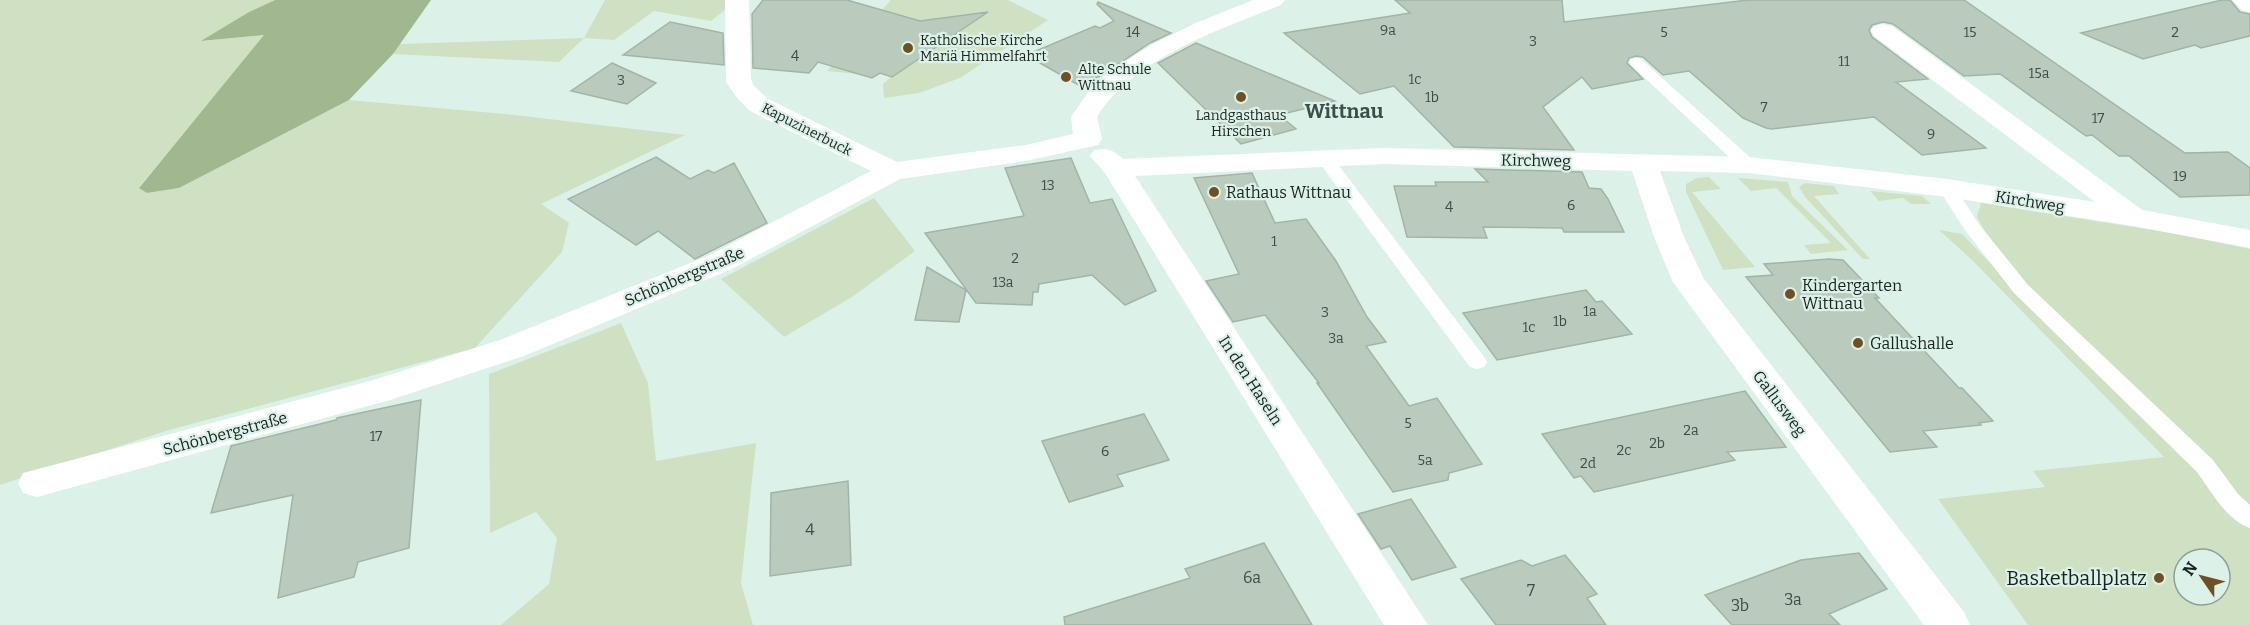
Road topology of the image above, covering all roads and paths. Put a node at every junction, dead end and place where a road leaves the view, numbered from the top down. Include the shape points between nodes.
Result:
1 (737, 0) edge
2 (1273, 0) edge
3 (2244, 0) edge
4 (2250, 5) edge
5 (1883, 31) dead end
6 (1636, 62) dead end
7 (1088, 139) junction
8 (1324, 158) junction
9 (1643, 162) junction
10 (1748, 165) junction
11 (1116, 168) junction
12 (893, 171) junction
13 (1947, 188) junction
14 (2133, 217) junction
15 (2250, 239) edge
16 (1477, 362) dead end
17 (37, 483) dead end
18 (2250, 519) edge
19 (1407, 625) edge
20 (1949, 625) edge

1 - 12 street, Kapuzinerbuck via 738,83 745,91 759,105
2 - 7 street via 1145,59 1098,95 1084,117
3 - 4 street
5 - 14 street, Kirchweg
6 - 10 lane
7 - 11 street, In den Haseln
7 - 12 street, Schönbergstraße via 1026,153
8 - 9 street, Kirchweg
8 - 11 street, Kirchweg
8 - 16 lane
9 - 10 street, Kirchweg
9 - 20 street, Gallusweg via 1689,282
10 - 13 street, Kirchweg
11 - 19 street, In den Haseln
12 - 17 street, Schönbergstraße via 722,262 512,348 377,391
13 - 14 street, Kirchweg
13 - 18 lane via 1971,226 2021,289 2205,466
14 - 15 street, Kirchweg

